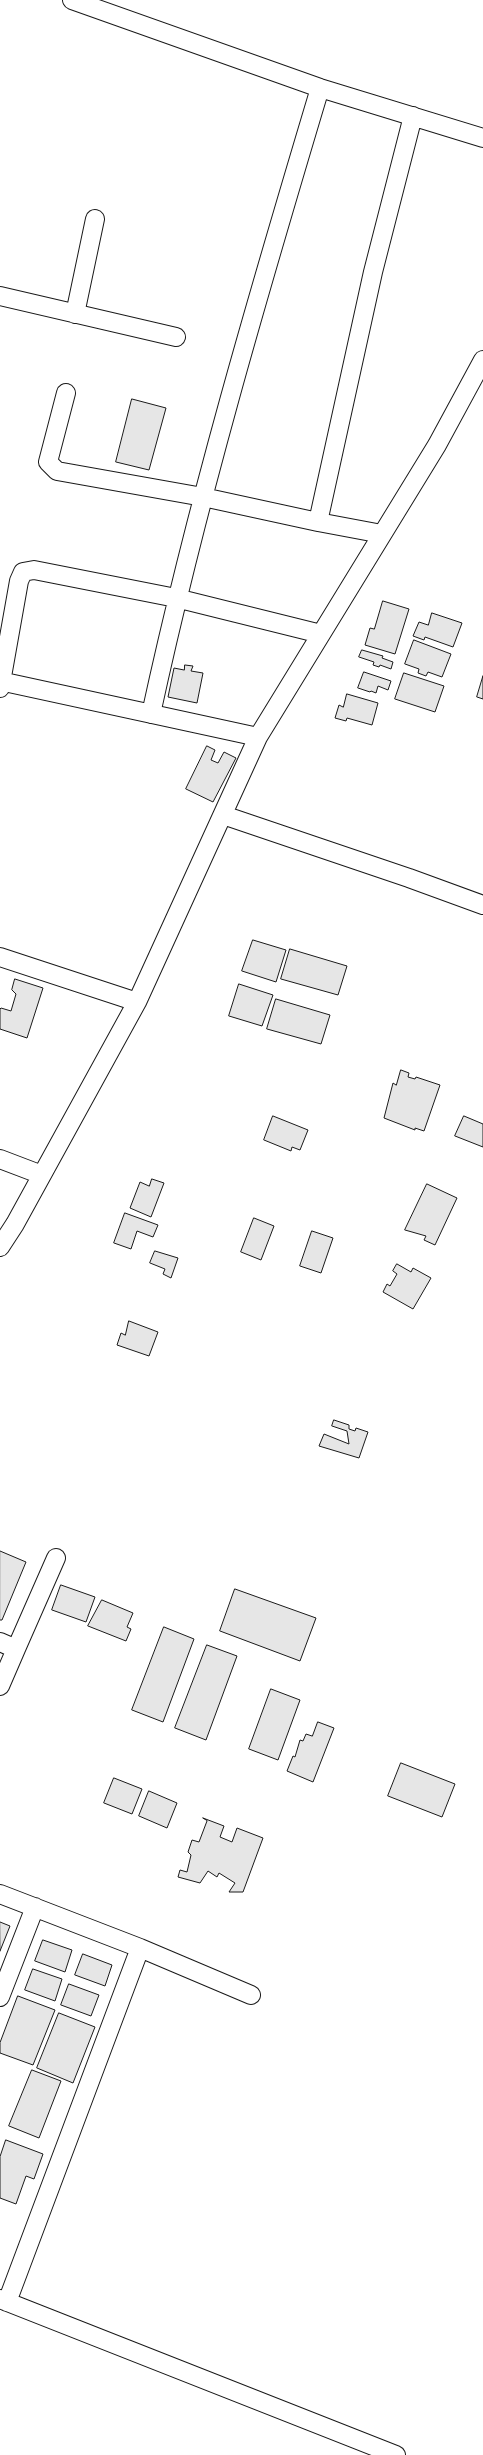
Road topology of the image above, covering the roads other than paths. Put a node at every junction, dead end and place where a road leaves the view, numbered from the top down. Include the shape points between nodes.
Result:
1 (72, 0) edge
2 (320, 88) junction
3 (413, 116) junction
4 (483, 138) edge
5 (95, 219) dead end
6 (0, 296) edge
7 (75, 314) junction
8 (176, 337) dead end
9 (483, 360) edge
10 (66, 393) dead end
11 (203, 497) junction
12 (318, 522) junction
13 (382, 534) junction
14 (176, 598) junction
15 (320, 634) junction
16 (1, 683) edge
17 (151, 714) junction
18 (258, 737) junction
19 (223, 815) junction
20 (483, 905) edge
21 (0, 957) edge
22 (137, 1002) junction
23 (0, 1159) edge
24 (42, 1176) junction
25 (0, 1247) edge
26 (56, 1558) dead end
27 (8, 1646) edge
28 (0, 1686) edge
29 (0, 1894) edge
30 (35, 1907) junction
31 (140, 1948) junction
32 (251, 1994) dead end
33 (0, 1998) edge
34 (3, 2300) edge
35 (396, 2455) edge

1 - 2 street
2 - 3 street
2 - 11 street via 241,352
3 - 4 street
3 - 12 street via 372,272
5 - 7 street
6 - 7 street
7 - 8 street
9 - 13 street via 437,445
10 - 11 street via 48,462 57,471
11 - 12 street
11 - 14 street
12 - 13 street
13 - 15 street
14 - 15 street
14 - 16 street via 34,570 23,572
14 - 17 street
15 - 18 street
16 - 17 street
17 - 18 street
18 - 19 street
19 - 20 street
19 - 22 street
21 - 22 street
22 - 24 street
23 - 24 street
24 - 25 street
26 - 27 street
27 - 28 street
29 - 30 street
30 - 31 street
30 - 33 street
31 - 32 street
31 - 34 street
34 - 35 street

